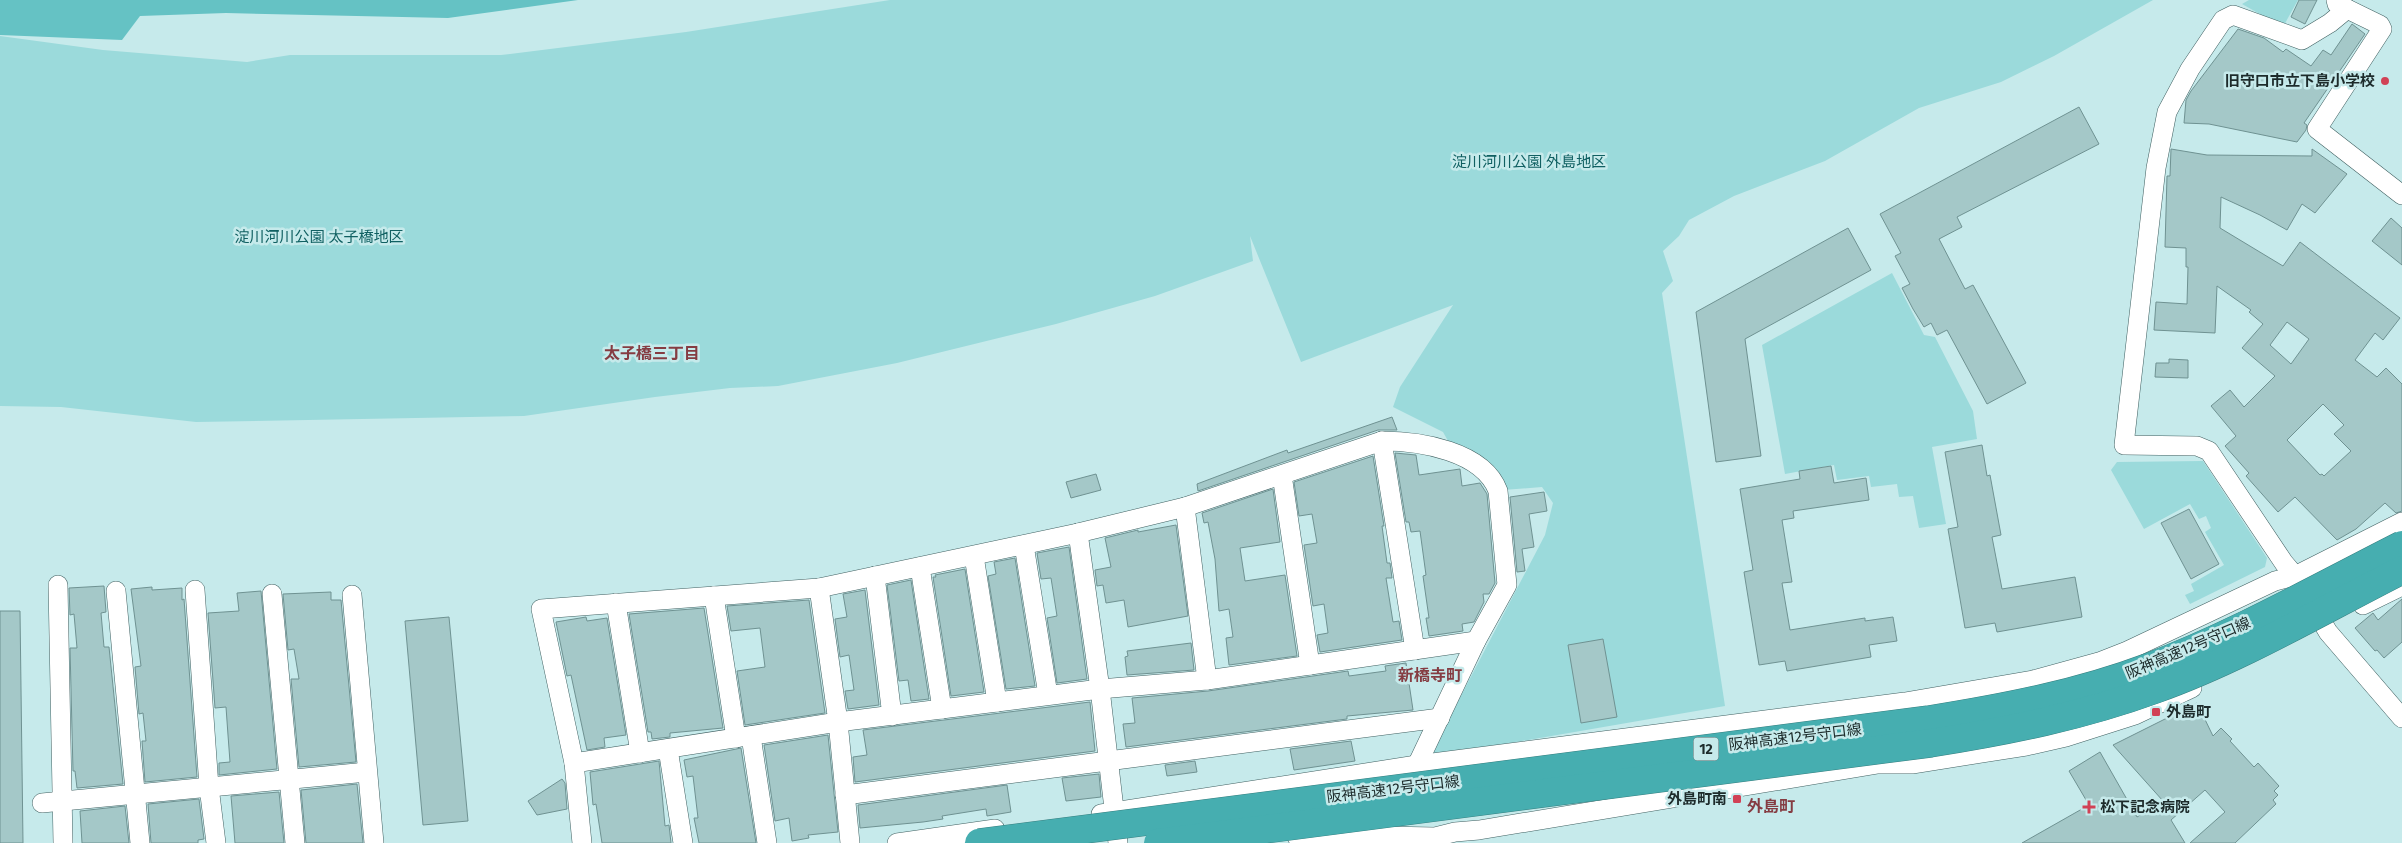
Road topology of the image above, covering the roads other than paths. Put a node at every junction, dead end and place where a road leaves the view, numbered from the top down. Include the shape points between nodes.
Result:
1 (2341, 4) edge
2 (2402, 195) edge
3 (1382, 441) junction
4 (1282, 475) junction
5 (1185, 507) junction
6 (2402, 522) edge
7 (1078, 533) junction
8 (1024, 545) junction
9 (2402, 545) edge
10 (974, 556) junction
11 (920, 567) junction
12 (2402, 570) edge
13 (875, 576) junction
14 (2295, 576) junction
15 (58, 585) dead end
16 (2402, 586) edge
17 (819, 588) junction
18 (195, 590) dead end
19 (116, 591) dead end
20 (272, 594) dead end
21 (352, 595) dead end
22 (714, 596) junction
23 (616, 603) junction
24 (2324, 624) junction
25 (1476, 641) junction
26 (1415, 650) junction
27 (1310, 665) junction
28 (1207, 680) junction
29 (1100, 689) junction
30 (1048, 696) junction
31 (997, 702) junction
32 (942, 709) junction
33 (892, 716) junction
34 (1440, 718) junction
35 (2402, 718) edge
36 (838, 722) junction
37 (743, 737) junction
38 (668, 748) junction
39 (640, 753) junction
40 (1486, 757) junction
41 (1109, 762) junction
42 (574, 763) junction
43 (1417, 766) junction
44 (366, 772) junction
45 (290, 779) junction
46 (209, 787) junction
47 (135, 794) junction
48 (844, 795) junction
49 (64, 801) junction
50 (42, 803) dead end
51 (1115, 812) junction
52 (1453, 838) edge
53 (63, 843) edge
54 (140, 843) edge
55 (216, 843) edge
56 (295, 843) edge
57 (374, 843) edge
58 (582, 843) edge
59 (683, 843) edge
60 (767, 843) edge
61 (850, 843) edge
62 (897, 843) edge
63 (979, 843) edge
64 (1118, 843) edge
65 (1158, 843) edge
66 (1224, 843) edge

1 - 2 street via 2382,29 2317,129
1 - 14 street via 2330,23 2302,40 2233,15 2224,20 2190,70 2167,112 2156,168 2124,445 2197,446 2209,451
3 - 4 street
3 - 25 street via 1410,441 1443,449 1485,469 1494,478 1507,585
3 - 26 street
4 - 5 street
4 - 27 street
5 - 7 street
5 - 28 street
6 - 14 street
7 - 8 street
7 - 29 street
8 - 10 street
8 - 30 street
9 - 63 highway, 阪神高速12号守口線 / 12, bridge via 2199,646 2140,670 2046,699 1928,720
10 - 11 street
10 - 31 street
11 - 13 street
11 - 32 street
12 - 65 highway, 阪神高速12号守口線, bridge via 2208,668 2158,688 2051,722 1931,743
13 - 17 street
13 - 33 street
14 - 24 street
14 - 40 street via 2274,581 2127,651 2033,680 1895,703
15 - 49 street
16 - 24 street
17 - 22 street
17 - 36 street
18 - 46 street
19 - 47 street
20 - 45 street
21 - 44 street
22 - 23 street
22 - 37 street
23 - 39 street
23 - 42 street via 541,609
24 - 35 street
24 - 52 street via 2135,715 2066,737 1921,762 1878,764
25 - 26 street
25 - 34 street
26 - 27 street
27 - 28 street
28 - 29 street
29 - 30 street
29 - 41 street
30 - 31 street
31 - 32 street
32 - 33 street
33 - 36 street
34 - 41 street
34 - 43 street
36 - 37 street
36 - 48 street
37 - 38 street
37 - 60 street
38 - 39 street
38 - 59 street
39 - 42 street
40 - 43 street
40 - 52 street
41 - 48 street
41 - 51 street
42 - 58 street
43 - 51 street
44 - 45 street
44 - 57 street
45 - 46 street
45 - 56 street
46 - 47 street
46 - 55 street
47 - 49 street
47 - 54 street
48 - 61 street
49 - 50 street
49 - 53 street
51 - 62 street
51 - 64 street
52 - 66 street via 1334,835

